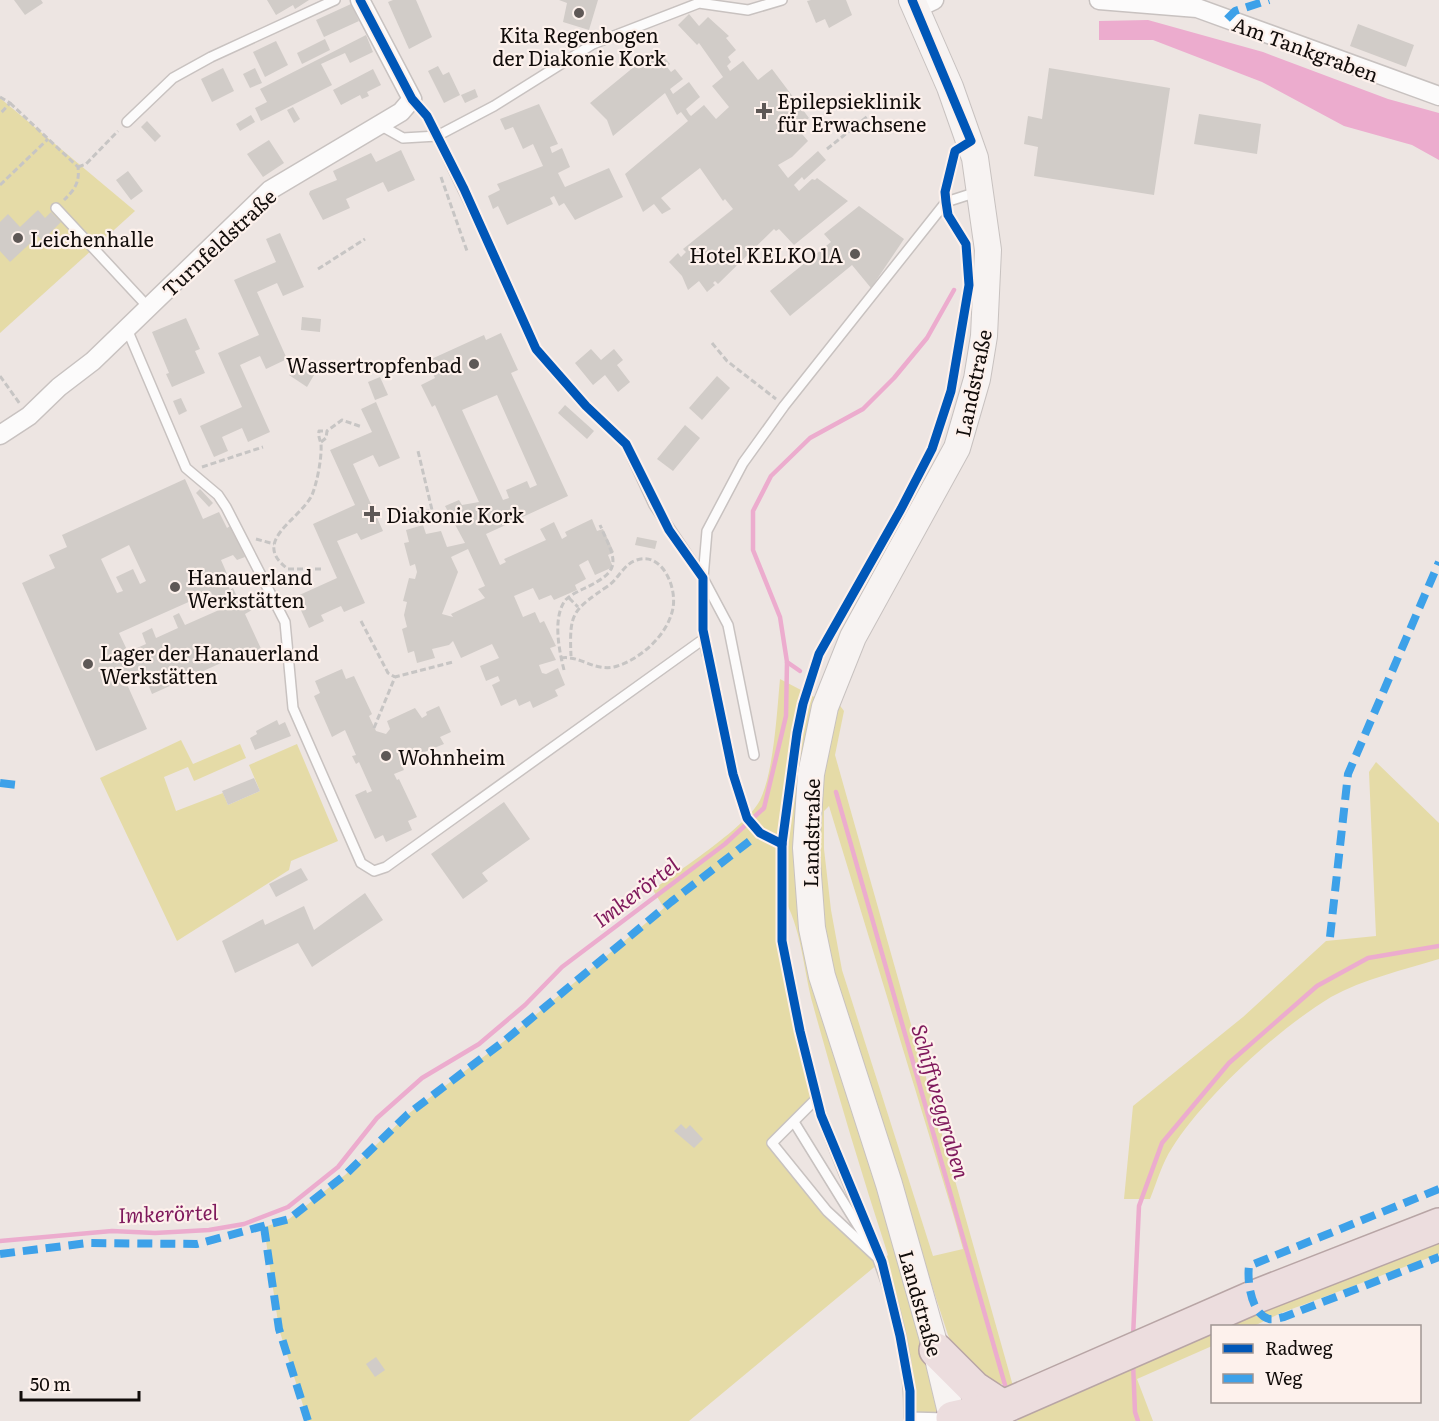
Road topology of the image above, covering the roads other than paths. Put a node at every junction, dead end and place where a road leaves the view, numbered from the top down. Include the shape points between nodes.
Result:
1 (335, 0) edge
2 (360, 0) edge
3 (678, 0) edge
4 (782, 0) edge
5 (1099, 0) edge
6 (920, 3) edge
7 (680, 10) junction
8 (1439, 96) edge
9 (127, 122) road end
10 (378, 124) junction
11 (437, 136) junction
12 (982, 190) junction
13 (56, 208) road end
14 (483, 231) dead end
15 (149, 308) junction
16 (127, 329) junction
17 (0, 435) edge
18 (626, 444) dead end
19 (703, 578) junction
20 (705, 638) junction
21 (707, 654) dead end
22 (754, 755) dead end
23 (794, 1122) junction
24 (1439, 1225) edge
25 (882, 1262) junction
26 (936, 1350) junction
27 (999, 1414) edge
28 (953, 1419) edge

1 - 9 lane via 172,78
2 - 10 street, Turnfeldstraße via 412,99 401,112
3 - 7 lane
4 - 7 lane via 748,10 699,3
5 - 8 street, Am Tankgraben via 1197,8
6 - 12 main road, Landstraße via 970,141
7 - 11 lane via 593,44 494,106
10 - 11 lane via 403,138
10 - 15 street, Turnfeldstraße via 270,190
11 - 14 lane
12 - 19 lane via 946,199 743,463 708,531
12 - 26 main road, Landstraße via 988,250 984,336 965,427 931,500 853,637 839,669 816,744 807,806 808,891 822,976 889,1184
13 - 15 lane
15 - 16 street, Turnfeldstraße
16 - 17 street, Turnfeldstraße via 24,420
16 - 20 lane via 186,468 218,495 272,596 287,632 293,708 364,866 374,871 386,867
18 - 19 lane via 669,530
19 - 20 lane
19 - 22 lane via 728,625
20 - 21 lane
23 - 25 lane
23 - 25 lane via 772,1143 827,1211
23 - 25 lane via 816,1099
24 - 27 highway via 1252,1298
25 - 28 lane via 910,1391 909,1417
26 - 27 highway
26 - 28 main road, Landstraße
27 - 28 highway

